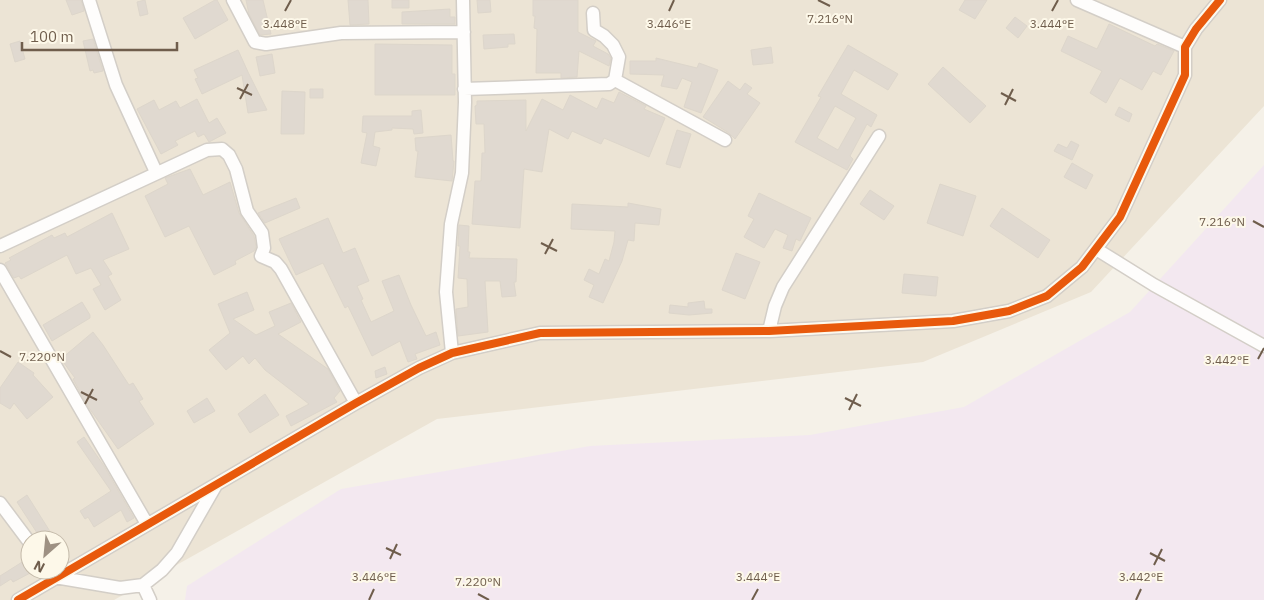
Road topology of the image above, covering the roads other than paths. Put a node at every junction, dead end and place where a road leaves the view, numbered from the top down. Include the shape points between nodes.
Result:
1 (90, 0) edge
2 (232, 0) edge
3 (463, 0) edge
4 (1077, 0) edge
5 (1220, 0) edge
6 (593, 13) dead end
7 (464, 32) junction
8 (1185, 47) junction
9 (615, 80) junction
10 (464, 89) junction
11 (879, 136) dead end
12 (725, 140) dead end
13 (156, 172) junction
14 (0, 246) edge
15 (1096, 249) junction
16 (0, 270) edge
17 (769, 331) junction
18 (1264, 346) edge
19 (452, 353) junction
20 (356, 403) junction
21 (217, 484) junction
22 (0, 503) edge
23 (147, 524) junction
24 (20, 530) edge
25 (70, 565) edge
26 (70, 578) edge
27 (44, 580) edge
28 (143, 585) junction
29 (18, 600) edge
30 (150, 600) edge

1 - 13 street via 116,85
2 - 7 street via 258,43 341,32
3 - 7 street
4 - 8 street
5 - 8 street
6 - 9 street via 594,30 613,45 619,57
7 - 10 street
8 - 15 street via 1185,75 1120,217
9 - 10 street via 610,84
9 - 12 street
10 - 19 street via 462,173 451,224 446,292
11 - 17 street via 783,287
13 - 14 street
13 - 20 street via 206,150 222,149 229,155 247,211 262,233 264,248 261,256 275,262 281,269
15 - 17 street via 1082,267 1047,296 1009,311 953,321
15 - 18 street
16 - 23 street
17 - 19 street via 540,333
19 - 20 street
20 - 21 street
21 - 23 street
21 - 28 street via 177,553
22 - 24 street
23 - 25 street
26 - 28 street via 120,588
27 - 29 street
28 - 30 street

